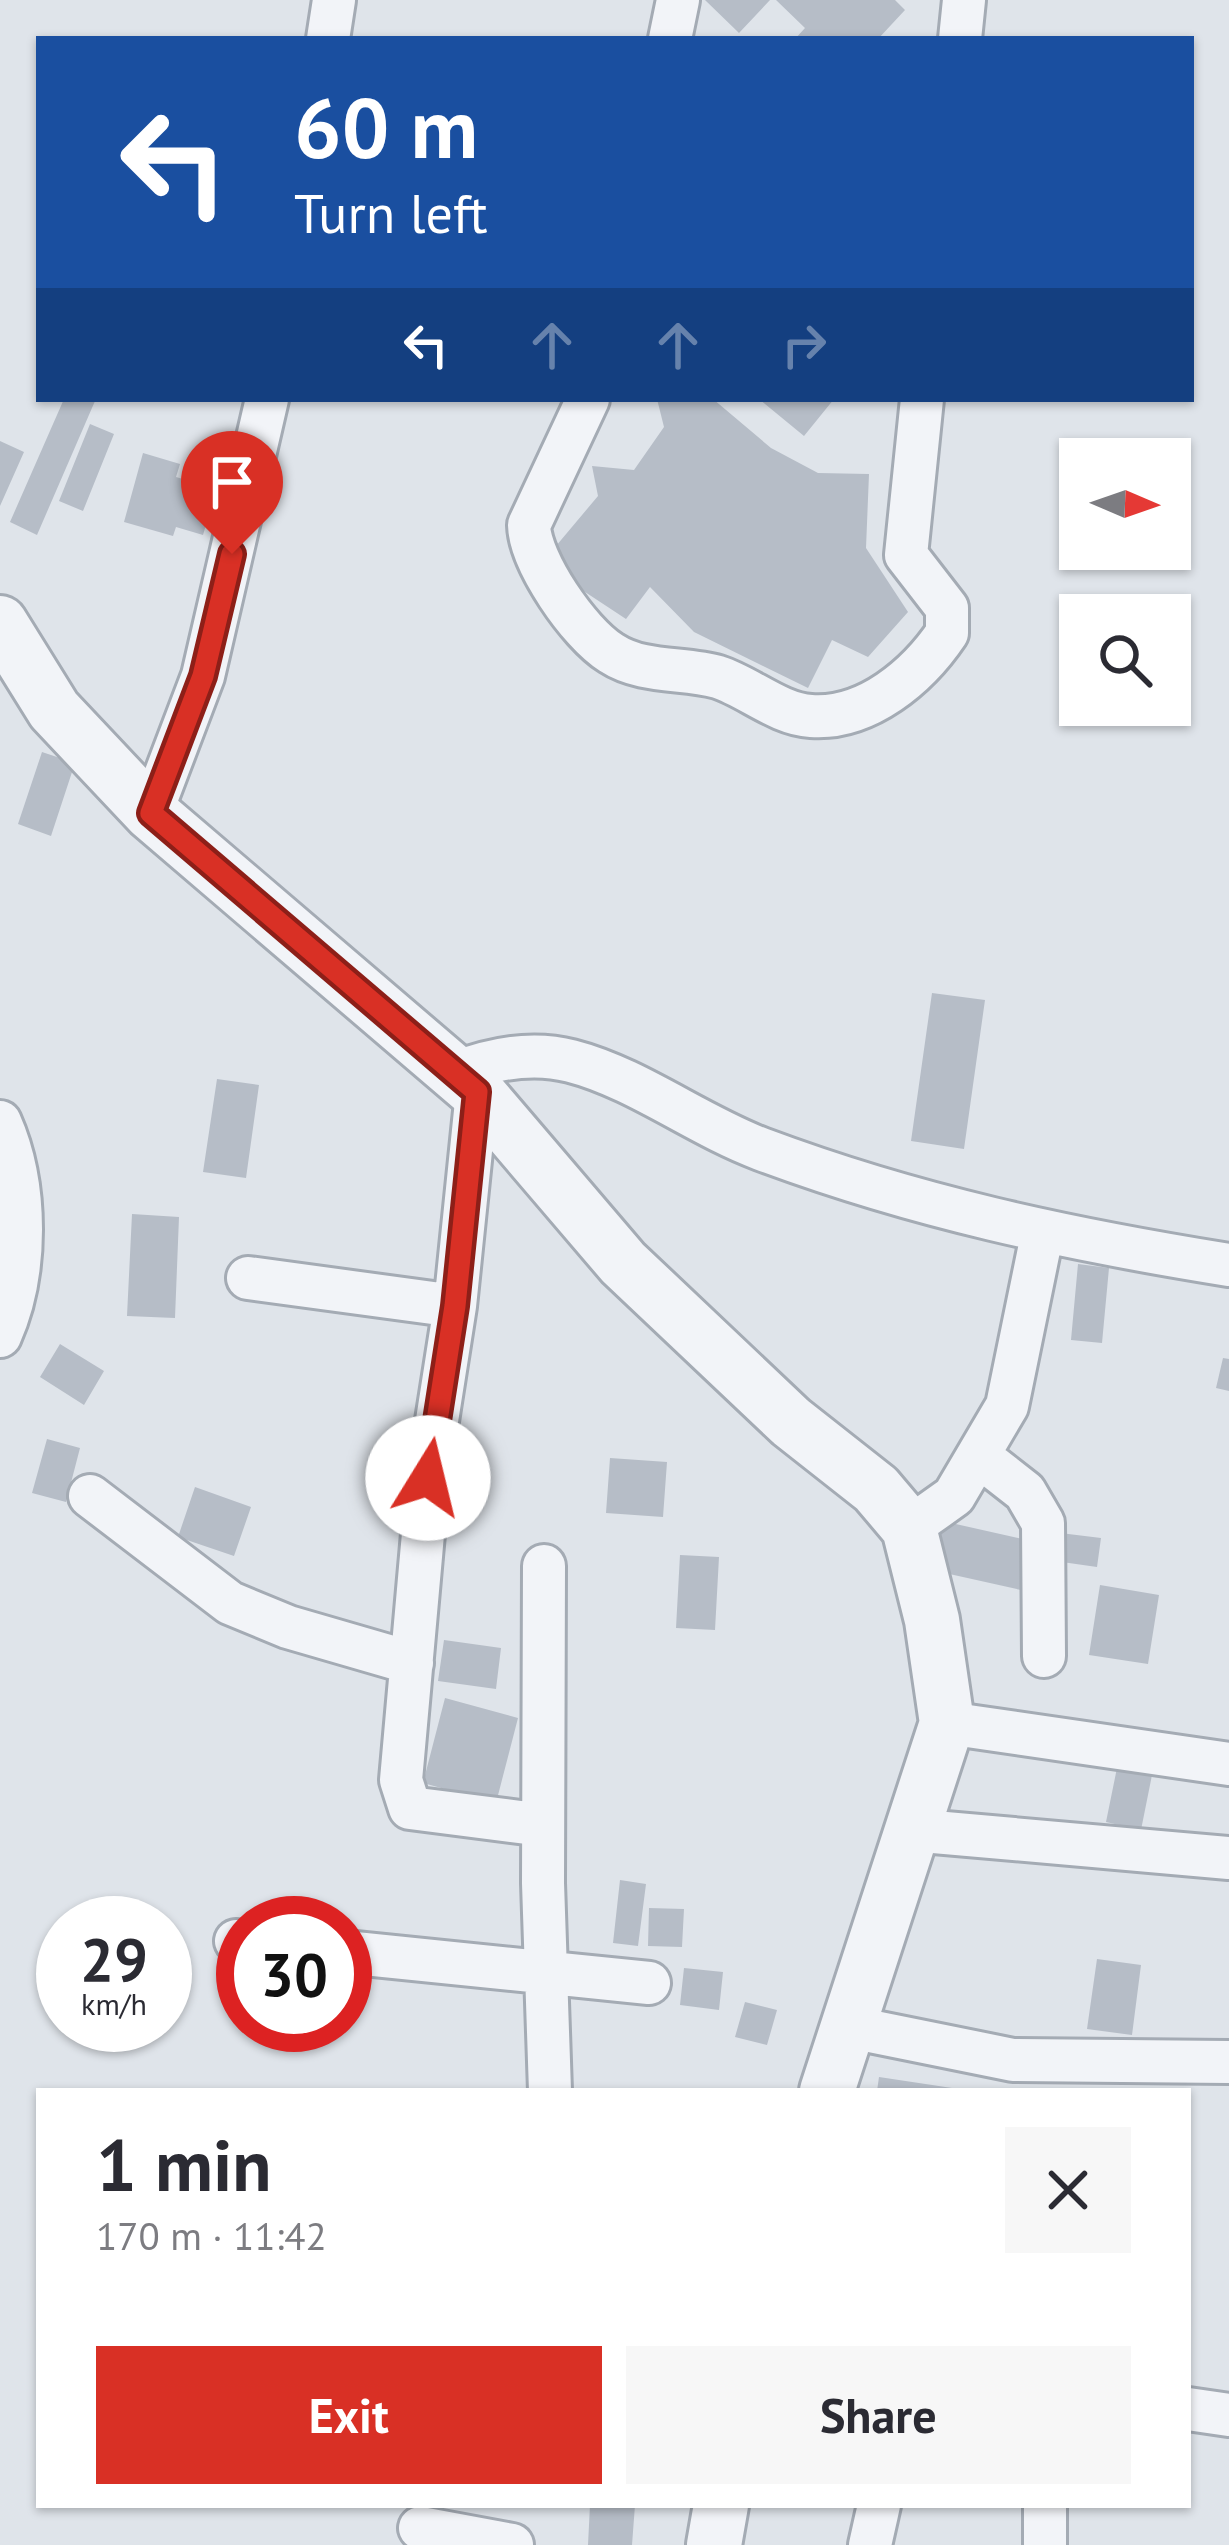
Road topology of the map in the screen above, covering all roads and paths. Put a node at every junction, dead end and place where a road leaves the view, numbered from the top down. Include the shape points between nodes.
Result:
1 (334, 0) edge
2 (677, 0) edge
3 (964, 0) edge
4 (328, 36) edge
5 (671, 36) edge
6 (959, 36) edge
7 (266, 402) edge
8 (587, 402) edge
9 (922, 402) edge
10 (0, 623) edge
11 (151, 813) junction
12 (466, 1082) junction
13 (0, 1123) edge
14 (1042, 1235) junction
15 (1229, 1265) edge
16 (248, 1278) dead end
17 (455, 1306) junction
18 (0, 1336) edge
19 (979, 1456) junction
20 (90, 1496) dead end
21 (909, 1528) junction
22 (544, 1566) dead end
23 (1044, 1656) dead end
24 (412, 1664) junction
25 (947, 1723) junction
26 (1229, 1764) edge
27 (543, 1825) junction
28 (911, 1830) junction
29 (1229, 1858) edge
30 (372, 1955) edge
31 (546, 1972) junction
32 (649, 1983) dead end
33 (850, 2027) junction
34 (1229, 2062) edge
35 (550, 2088) edge
36 (827, 2088) edge
37 (1191, 2409) edge
38 (1229, 2415) edge
39 (720, 2508) edge
40 (878, 2508) edge
41 (1045, 2508) edge
42 (420, 2528) dead end
43 (512, 2545) edge
44 (714, 2545) edge
45 (870, 2545) edge
46 (1045, 2545) edge

1 - 4 street
2 - 5 street
3 - 6 street
7 - 11 street via 203,676
8 - 9 street via 529,525 544,578 610,653 668,673 716,676 811,716 864,707 917,669 947,633 946,608 906,555
10 - 11 street via 54,710
11 - 12 street
12 - 14 street via 518,1058 574,1061 755,1147
12 - 17 street
12 - 21 street via 623,1264 791,1423 876,1489
13 - 18 street via 20,1226 16,1302
14 - 15 street
14 - 19 street via 1007,1406
16 - 17 street
17 - 24 street via 428,1478
19 - 21 street via 954,1496
19 - 23 street via 1025,1492 1043,1523
20 - 24 street via 230,1603
21 - 25 street
22 - 27 street
24 - 27 street via 401,1780 410,1808
25 - 26 street
25 - 28 street
27 - 31 street
28 - 29 street
28 - 33 street
30 - 31 street
31 - 32 street
31 - 35 street
33 - 34 street via 1012,2060
33 - 36 street
37 - 38 street
39 - 44 street
40 - 45 street
41 - 46 street
42 - 43 street

